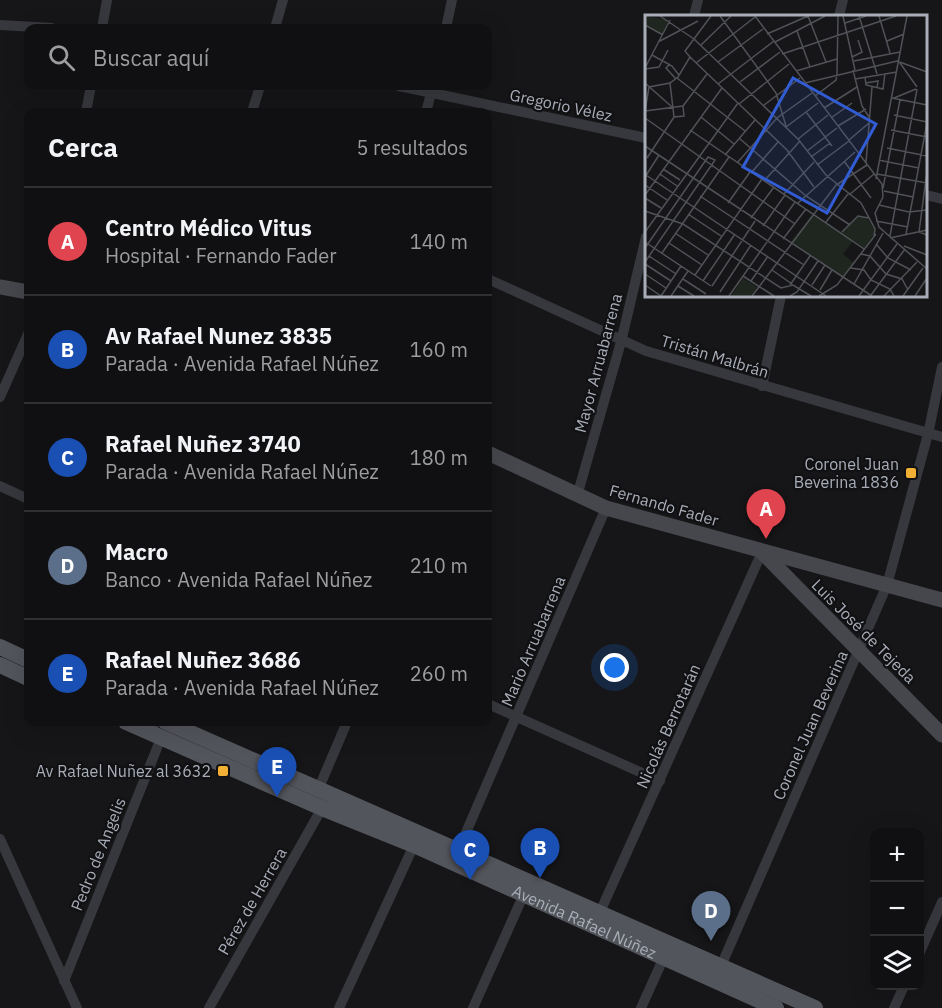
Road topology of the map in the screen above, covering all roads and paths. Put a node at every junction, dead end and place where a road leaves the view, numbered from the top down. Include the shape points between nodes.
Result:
1 (107, 0) edge
2 (283, 0) edge
3 (452, 0) edge
4 (698, 0) edge
5 (843, 0) edge
6 (694, 15) edge
7 (839, 15) edge
8 (103, 24) edge
9 (276, 24) edge
10 (447, 24) edge
11 (0, 25) edge
12 (24, 26) edge
13 (90, 90) edge
14 (259, 90) edge
15 (433, 90) edge
16 (437, 90) edge
17 (87, 108) edge
18 (253, 108) edge
19 (427, 108) edge
20 (645, 138) edge
21 (927, 195) edge
22 (942, 199) edge
23 (645, 241) edge
24 (492, 281) edge
25 (0, 287) edge
26 (24, 291) edge
27 (781, 297) edge
28 (621, 342) junction
29 (24, 343) edge
30 (942, 367) edge
31 (762, 386) junction
32 (0, 397) edge
33 (928, 434) junction
34 (942, 437) edge
35 (492, 455) edge
36 (0, 486) edge
37 (577, 496) junction
38 (24, 497) edge
39 (606, 508) junction
40 (762, 552) junction
41 (887, 585) junction
42 (942, 600) edge
43 (0, 647) edge
44 (858, 651) junction
45 (24, 658) edge
46 (0, 665) edge
47 (24, 676) edge
48 (492, 706) edge
49 (517, 717) junction
50 (139, 726) edge
51 (175, 726) edge
52 (345, 726) edge
53 (156, 731) edge
54 (942, 735) edge
55 (660, 781) junction
56 (318, 790) junction
57 (322, 808) junction
58 (0, 839) edge
59 (414, 845) junction
60 (458, 851) junction
61 (524, 894) junction
62 (942, 902) edge
63 (600, 912) junction
64 (924, 943) edge
65 (664, 957) junction
66 (721, 966) junction
67 (703, 974) junction
68 (64, 981) junction
69 (902, 990) edge
70 (811, 1007) edge
71 (77, 1008) edge
72 (208, 1008) edge
73 (339, 1008) edge
74 (473, 1008) edge
75 (641, 1008) edge
76 (776, 1008) edge
77 (894, 1008) edge

1 - 8 street
2 - 9 street
3 - 10 street
4 - 6 street
5 - 7 street
11 - 12 street
13 - 17 street
14 - 18 street
15 - 19 street
16 - 20 street, Gregorio Vélez
21 - 22 street
23 - 28 street, Mayor Arruabarrena
24 - 28 street, Tristán Malbrán
25 - 26 main road
27 - 31 street
28 - 31 street, Tristán Malbrán
28 - 37 street, Mayor Arruabarrena
29 - 32 street
30 - 33 street, Coronel Juan Beverina
31 - 33 street, Tristán Malbrán
33 - 34 street, Tristán Malbrán
33 - 41 street, Coronel Juan Beverina
35 - 37 main road, Fernando Fader
36 - 38 street
37 - 39 main road, Fernando Fader
39 - 40 main road, Fernando Fader
39 - 49 street, Mario Arruabarrena
40 - 41 main road, Fernando Fader
40 - 44 main road, Luis José de Tejeda
40 - 55 street, Nicolás Berrotarán
41 - 42 main road, Fernando Fader
41 - 44 street, Coronel Juan Beverina
43 - 45 main road
44 - 54 main road, Luis José de Tejeda
44 - 66 street, Coronel Juan Beverina
46 - 47 main road
48 - 49 street
49 - 55 street
49 - 60 street, Mario Arruabarrena
50 - 53 main road, Avenida Rafael Núñez
51 - 56 main road, Avenida Rafael Núñez
52 - 56 street
53 - 57 main road, Avenida Rafael Núñez
53 - 68 street, Pedro de Angelis
55 - 63 street, Nicolás Berrotarán
56 - 60 main road, Avenida Rafael Núñez
57 - 59 main road, Avenida Rafael Núñez
57 - 72 street, Pérez de Herrera
58 - 68 street
59 - 61 main road, Avenida Rafael Núñez
59 - 73 street
60 - 63 main road, Avenida Rafael Núñez
61 - 65 main road, Avenida Rafael Núñez
61 - 74 street
62 - 64 street
63 - 66 main road, Avenida Rafael Núñez
65 - 67 main road, Avenida Rafael Núñez
65 - 75 street
66 - 67 street
66 - 70 main road, Avenida Rafael Núñez
67 - 76 main road, Avenida Rafael Núñez
68 - 71 street
69 - 77 street

